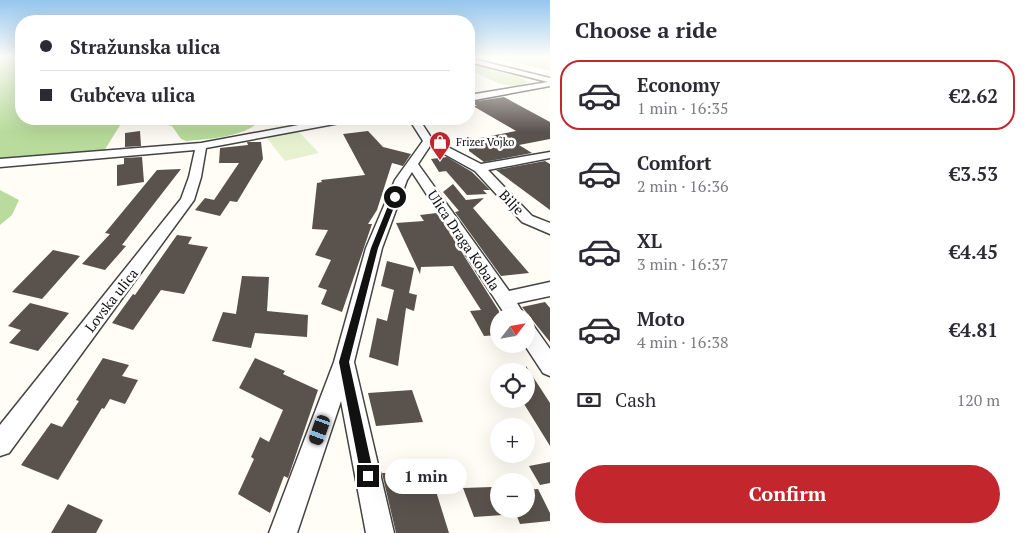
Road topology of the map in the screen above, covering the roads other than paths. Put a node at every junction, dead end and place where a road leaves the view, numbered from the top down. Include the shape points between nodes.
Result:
1 (550, 84) edge
2 (475, 97) edge
3 (313, 125) edge
4 (419, 125) edge
5 (428, 141) junction
6 (201, 146) junction
7 (550, 154) edge
8 (0, 163) edge
9 (412, 163) junction
10 (479, 168) junction
11 (550, 229) edge
12 (550, 288) edge
13 (504, 299) junction
14 (510, 308) edge
15 (535, 344) edge
16 (344, 362) junction
17 (550, 366) edge
18 (0, 444) edge
19 (283, 533) edge
20 (380, 533) edge

1 - 2 street
3 - 6 street
4 - 5 street
5 - 9 street
5 - 10 street, Bilje
6 - 8 street
6 - 18 street, Lovska ulica via 187,200
7 - 10 street
9 - 13 street, Ulica Draga Kobala
9 - 16 street via 374,248
10 - 11 street, Bilje via 527,218
12 - 13 street
13 - 14 street, Ulica Draga Kobala
15 - 17 street
16 - 19 street
16 - 20 street

